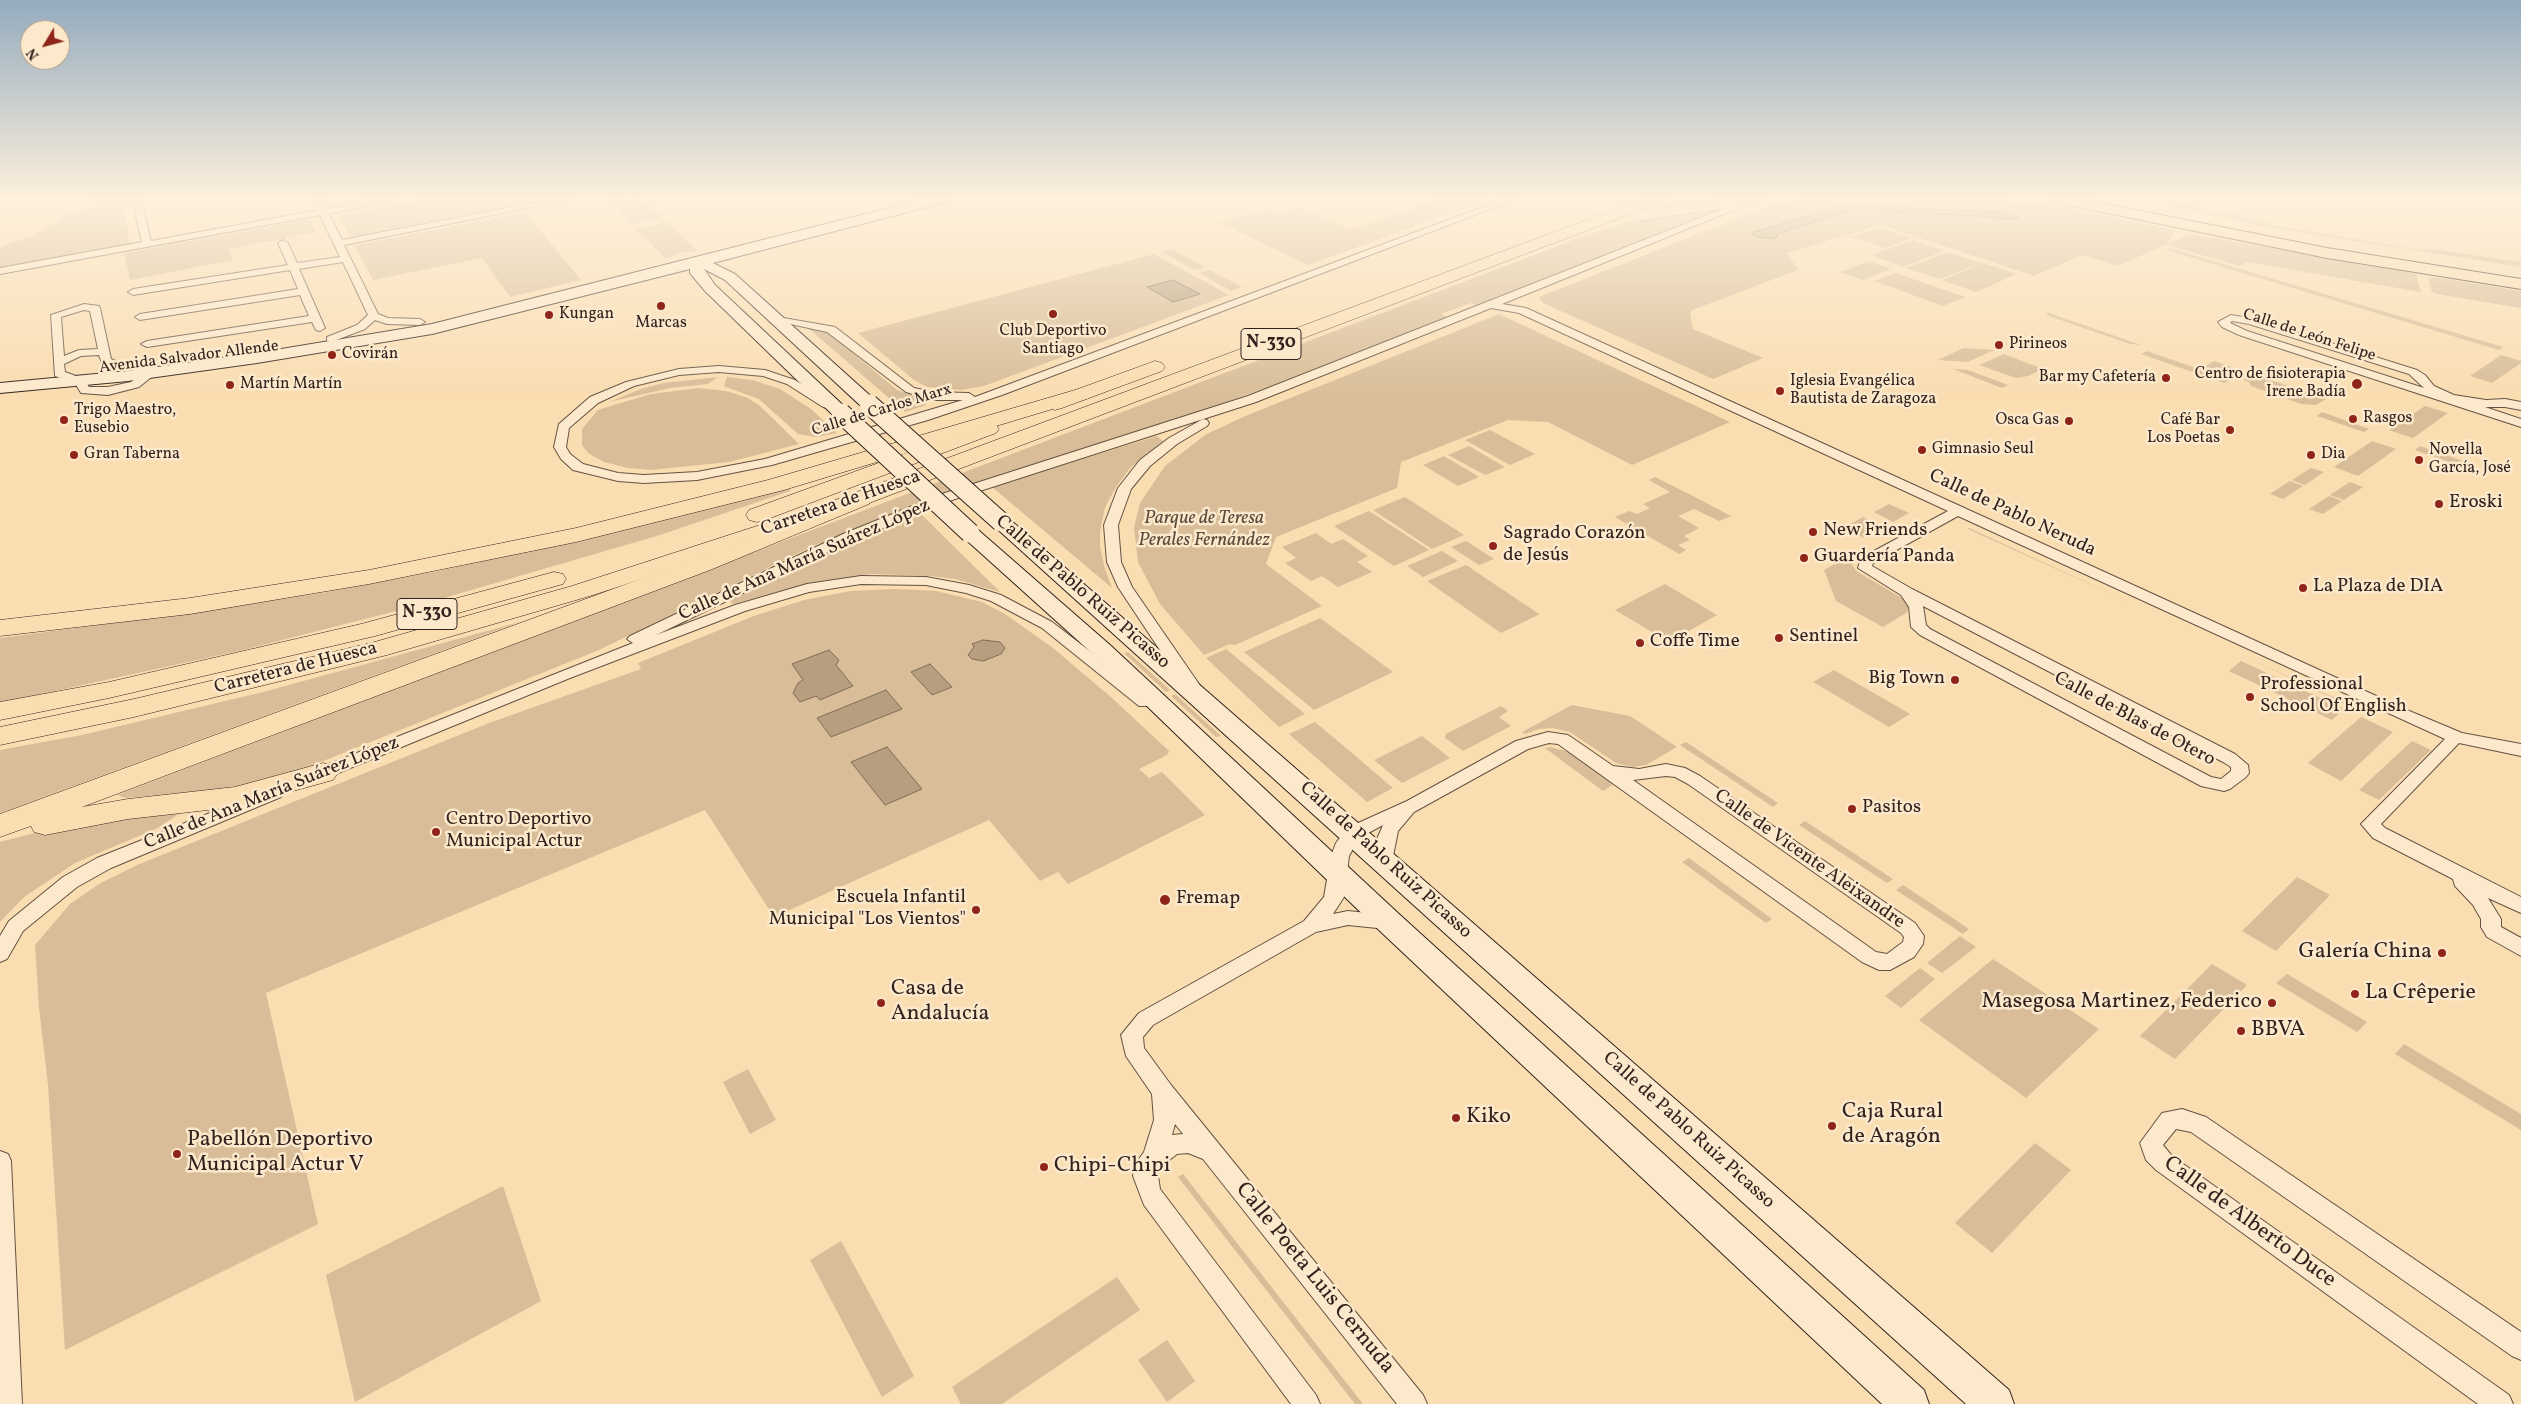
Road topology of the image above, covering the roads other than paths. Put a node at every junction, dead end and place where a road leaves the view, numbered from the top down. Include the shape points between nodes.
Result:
1 (37, 265) edge
2 (293, 265) edge
3 (314, 265) edge
4 (347, 265) edge
5 (654, 265) joint
6 (664, 265) edge
7 (691, 265) edge
8 (697, 265) edge
9 (701, 265) edge
10 (730, 265) edge
11 (1338, 265) edge
12 (1437, 265) edge
13 (1483, 265) edge
14 (1592, 265) edge
15 (2406, 265) edge
16 (2434, 265) edge
17 (295, 268) junction
18 (0, 271) edge
19 (730, 277) junction
20 (2519, 281) edge
21 (625, 282) junction
22 (710, 288) junction
23 (133, 292) dead end
24 (304, 292) junction
25 (1523, 292) junction
26 (1490, 305) junction
27 (1522, 310) junction
28 (140, 317) dead end
29 (776, 318) junction
30 (376, 322) junction
31 (322, 328) junction
32 (1251, 332) dead end
33 (147, 344) dead end
34 (350, 344) junction
35 (103, 352) junction
36 (1176, 360) dead end
37 (124, 367) junction
38 (59, 368) junction
39 (150, 373) junction
40 (0, 379) edge
41 (2388, 379) junction
42 (2422, 380) junction
43 (80, 381) junction
44 (0, 388) edge
45 (998, 392) junction
46 (1082, 394) junction
47 (1252, 399) junction
48 (2498, 405) junction
49 (2521, 406) edge
50 (841, 412) junction
51 (2519, 422) edge
52 (861, 500) junction
53 (1959, 510) junction
54 (1907, 592) junction
55 (1965, 621) junction
56 (1918, 622) junction
57 (0, 628) edge
58 (564, 675) junction
59 (1197, 694) junction
60 (0, 711) edge
61 (0, 736) edge
62 (2456, 737) junction
63 (1201, 743) junction
64 (2521, 750) edge
65 (1608, 771) junction
66 (323, 772) junction
67 (1654, 774) junction
68 (1654, 804) junction
69 (1413, 805) junction
70 (0, 826) edge
71 (1353, 833) junction
72 (0, 834) edge
73 (1384, 860) junction
74 (2445, 867) junction
75 (1337, 873) junction
76 (2521, 906) edge
77 (2521, 910) edge
78 (2490, 919) junction
79 (1390, 923) junction
80 (1310, 926) junction
81 (2521, 948) edge
82 (1, 951) edge
83 (1163, 1092) junction
84 (1214, 1154) junction
85 (1154, 1157) junction
86 (0, 1161) edge
87 (2521, 1347) edge
88 (9, 1404) edge
89 (1307, 1404) edge
90 (1414, 1404) edge
91 (1910, 1404) edge
92 (1995, 1404) edge
93 (2500, 1404) edge

1 - 18 street
2 - 17 street
3 - 17 street
4 - 30 street
5 - 6 main road, Avenida Salvador Allende
5 - 30 main road, Avenida Salvador Allende via 420,322
7 - 21 main road, Avenida Salvador Allende
8 - 22 main road, Calle de Pablo Ruiz Picasso via 697,272
9 - 19 main road, Calle de Pablo Ruiz Picasso
10 - 19 main road
11 - 45 street, Calle de Carlos Marx
12 - 32 highway, N-330
13 - 52 highway, Carretera de Huesca / N-330
14 - 25 street, Calle de Ana María Suárez López
15 - 20 main road
16 - 20 main road
17 - 23 street
17 - 24 street
19 - 29 main road, Calle de Pablo Ruiz Picasso
21 - 22 main road, Calle de Pablo Ruiz Picasso via 667,278 691,281
21 - 34 main road, Avenida Salvador Allende via 489,316
22 - 50 main road, Calle de Pablo Ruiz Picasso
24 - 28 street
24 - 31 street
25 - 26 street, Calle de Ana María Suárez López
25 - 27 street via 1516,301
26 - 27 street, Calle de Pablo Neruda
26 - 47 street, Calle de Ana María Suárez López
27 - 53 street, Calle de Pablo Neruda
29 - 45 street via 831,328 902,386 920,394 956,398
29 - 59 main road, Calle de Pablo Ruiz Picasso, bridge
30 - 31 main road, Avenida Salvador Allende
30 - 34 street, Avenida Salvador Allende
31 - 33 street
31 - 37 main road, Avenida Salvador Allende
34 - 39 main road, Avenida Salvador Allende
35 - 37 street via 106,361
35 - 38 street via 79,353
35 - 38 street via 95,308 63,312 54,317
36 - 46 highway, Carretera de Huesca / N-330
37 - 38 main road, Avenida Salvador Allende
37 - 39 street via 144,368
38 - 40 main road, Avenida Salvador Allende
38 - 43 street
39 - 43 main road, Avenida Salvador Allende
41 - 42 street, Calle de León Felipe
41 - 42 street, Calle de León Felipe via 2238,331 2223,322 2231,318 2251,321 2413,372
41 - 51 street, Calle de León Felipe
42 - 48 street, Calle de León Felipe via 2434,391 2451,398
43 - 44 main road, Avenida Salvador Allende
45 - 50 street, Calle de Carlos Marx via 788,456 697,476 644,479 597,473 578,467 560,447 563,427 594,400 630,384 685,371 719,369 766,373 791,382
46 - 57 highway via 776,485 576,535 369,577 209,603
46 - 60 highway, Carretera de Huesca / N-330 via 836,487 692,537 535,585 366,631 109,690
47 - 58 street, Calle de Ana María Suárez López via 950,496 848,537 720,596
47 - 59 street, Calle de Ana María Suárez López via 1187,432 1146,463 1122,494 1111,525 1114,562 1125,587
48 - 49 street, Calle de León Felipe
48 - 51 street, Calle de León Felipe via 2499,413
50 - 63 main road, Calle de Pablo Ruiz Picasso, bridge
52 - 61 highway, Carretera de Huesca / N-330 via 581,591 378,649 134,708
52 - 70 highway via 701,565
53 - 54 street, Calle de Blas de Otero via 1864,564 1869,571
53 - 62 street, Calle de Pablo Neruda
54 - 55 street, Calle de Blas de Otero
54 - 56 street via 1916,607
55 - 56 street, Calle de Blas de Otero via 1930,614
55 - 56 street, Calle de Blas de Otero via 2229,758 2239,765 2240,773 2224,785 2207,782 1925,632
58 - 63 street, Calle de Ana María Suárez López via 740,608 796,591 861,580 926,581 981,592 1028,614
58 - 66 street, Calle de Ana María Suárez López
59 - 71 main road, Calle de Pablo Ruiz Picasso
62 - 64 street, Calle de Pablo Neruda
62 - 74 street via 2370,824 2379,833
63 - 75 main road, Calle de Pablo Ruiz Picasso
65 - 67 street, Calle de Vicente Aleixandre
65 - 68 street, Calle de Vicente Aleixandre
65 - 69 street, Calle de Vicente Aleixandre via 1562,739 1538,738
66 - 72 highway via 235,797 81,816
66 - 82 street, Calle de Ana María Suárez López via 104,863 70,882 16,926
67 - 68 street via 1648,790
67 - 68 street, Calle de Vicente Aleixandre via 1666,770 1694,780 1908,928 1914,936 1913,944 1907,952 1890,962 1879,962 1869,957
69 - 71 street, Calle de Vicente Aleixandre
69 - 73 street, Calle de Vicente Aleixandre via 1396,819 1390,829
71 - 73 main road, Calle de Pablo Ruiz Picasso
71 - 75 street via 1342,850
73 - 92 main road, Calle de Pablo Ruiz Picasso
74 - 76 street
74 - 78 street via 2472,890
75 - 79 main road, Calle de Pablo Ruiz Picasso
75 - 80 street, Calle Poeta Luis Cernuda via 1330,905
77 - 78 street via 2502,910
78 - 81 street via 2494,932
79 - 80 street via 1348,918
79 - 91 main road, Calle de Pablo Ruiz Picasso
80 - 83 street, Calle Poeta Luis Cernuda via 1146,1019 1136,1028 1132,1035 1134,1050
83 - 84 street, Calle Poeta Luis Cernuda
83 - 85 street via 1165,1120
84 - 85 street, Calle Poeta Luis Cernuda via 1188,1143 1172,1145
84 - 90 street, Calle Poeta Luis Cernuda
85 - 89 street via 1146,1166 1145,1176 1152,1197
86 - 88 street
87 - 93 street, Calle de Alberto Duce via 2198,1124 2182,1119 2170,1120 2151,1142 2154,1152 2164,1163

